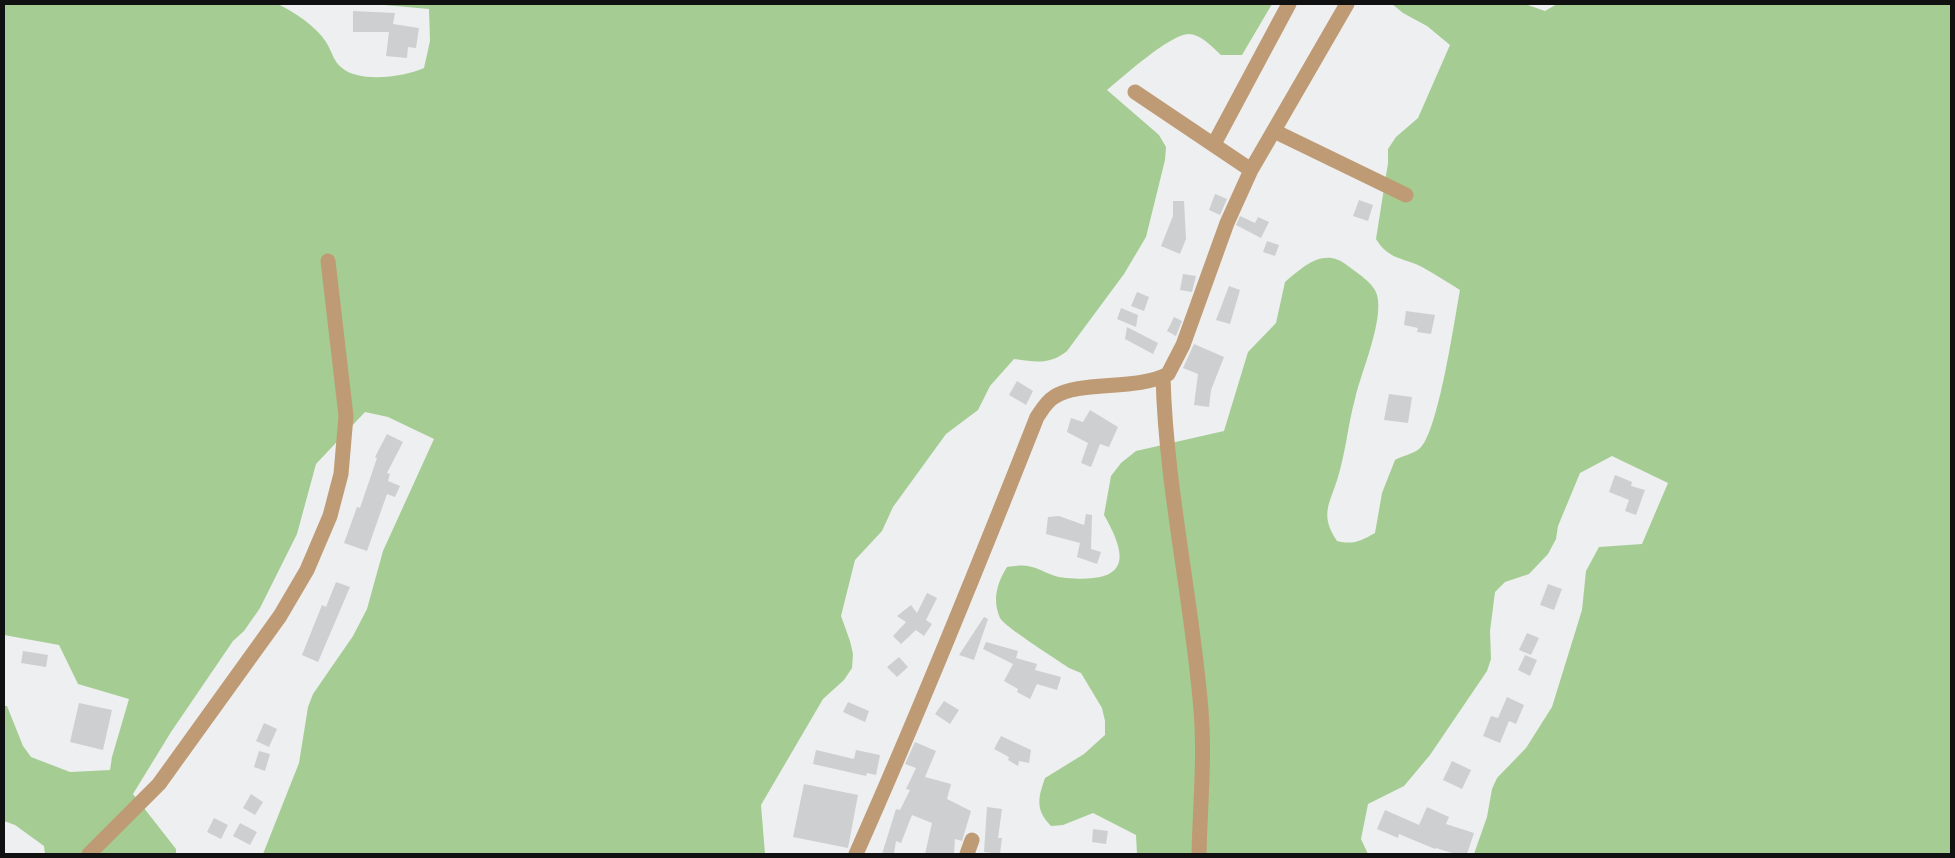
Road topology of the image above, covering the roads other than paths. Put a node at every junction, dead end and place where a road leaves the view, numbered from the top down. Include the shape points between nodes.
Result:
1 (1289, 4) edge
2 (1347, 4) edge
3 (1135, 92) dead end
4 (1274, 131) junction
5 (1214, 144) junction
6 (1251, 170) junction
7 (1406, 195) dead end
8 (328, 261) dead end
9 (1162, 377) junction
10 (89, 854) edge
11 (856, 854) edge
12 (1199, 854) edge

1 - 5 street
2 - 4 street
3 - 5 street
4 - 6 street
4 - 7 street
5 - 6 street
6 - 9 street via 1226,223 1183,345 1171,370
8 - 10 street via 346,416 341,474 330,516 308,570 280,616 160,784
9 - 11 street via 1140,383 1060,393 1044,406 969,584 939,665
9 - 12 street via 1167,459 1201,710 1204,767

